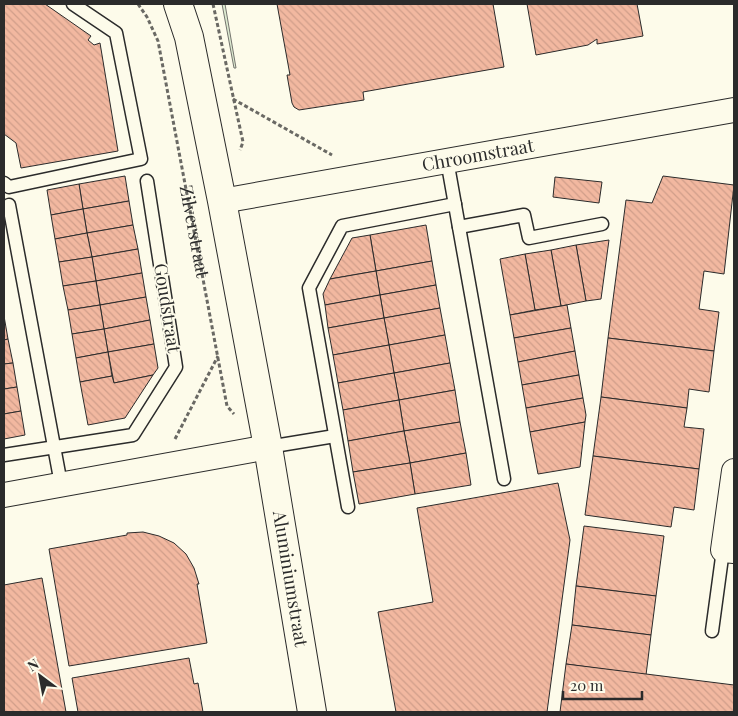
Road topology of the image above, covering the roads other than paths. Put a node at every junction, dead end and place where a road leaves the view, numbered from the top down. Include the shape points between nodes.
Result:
1 (73, 4) edge
2 (178, 5) edge
3 (734, 110) edge
4 (447, 160) junction
5 (147, 181) dead end
6 (4, 183) edge
7 (222, 201) junction
8 (9, 204) dead end
9 (455, 204) junction
10 (602, 224) dead end
11 (459, 227) junction
12 (335, 436) junction
13 (55, 447) junction
14 (268, 447) junction
15 (4, 455) edge
16 (734, 470) edge
17 (504, 479) dead end
18 (61, 484) junction
19 (4, 495) edge
20 (348, 507) dead end
21 (729, 551) edge
22 (712, 631) dead end
23 (312, 712) edge

1 - 6 lane via 116,33 141,159 9,187
2 - 7 street, Zilverstraat via 190,37
3 - 4 street, Chroomstraat
4 - 7 street, Chroomstraat
4 - 9 lane
5 - 13 lane, Goudstraat via 176,366 133,435
7 - 14 street, Aluminiumstraat
8 - 13 lane
9 - 11 lane
9 - 12 lane via 342,226 309,288
10 - 11 lane via 529,238 524,215
11 - 17 lane
12 - 14 lane
12 - 20 lane
13 - 15 lane, Goudstraat
13 - 18 lane
14 - 18 street
14 - 23 street, Aluminiumstraat
16 - 21 street
18 - 19 street
21 - 22 lane

